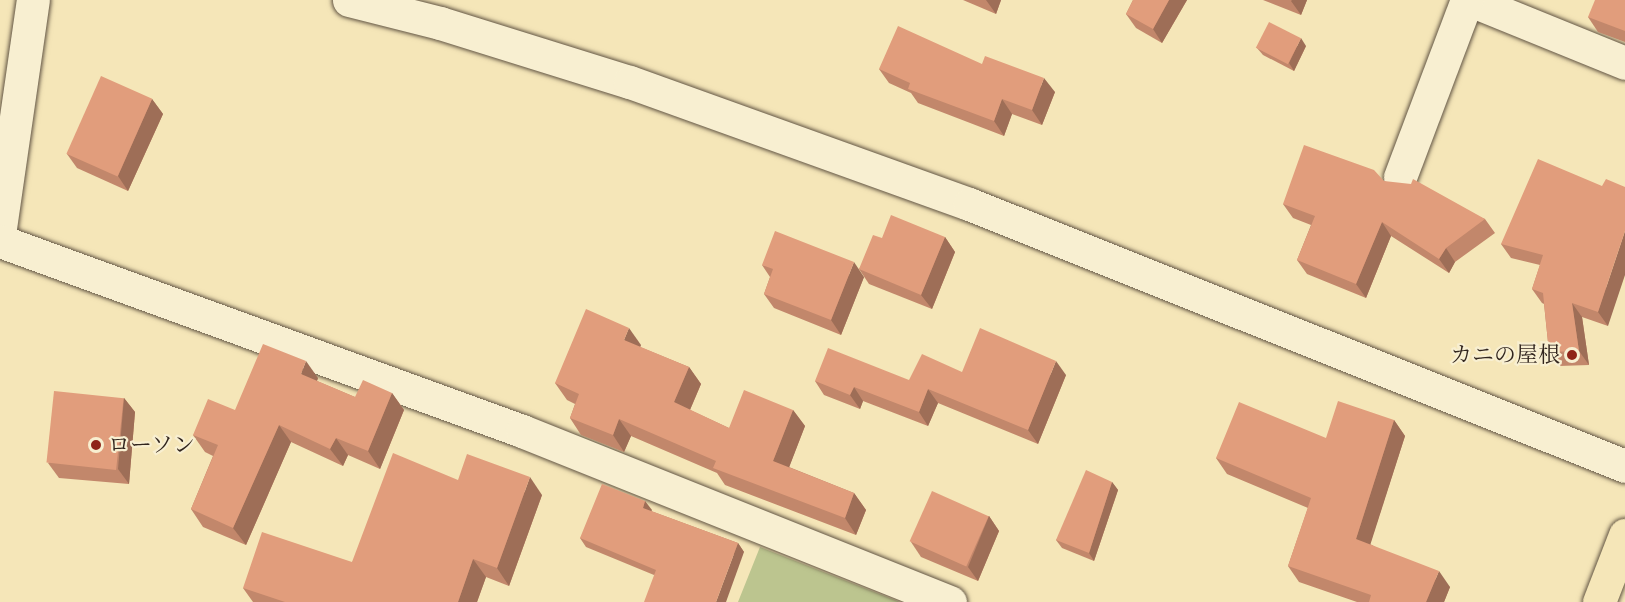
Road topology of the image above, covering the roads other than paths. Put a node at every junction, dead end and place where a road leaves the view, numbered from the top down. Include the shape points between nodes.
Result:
1 (33, 0) edge
2 (349, 0) edge
3 (1468, 0) edge
4 (1625, 63) edge
5 (1400, 177) dead end
6 (0, 228) edge
7 (0, 241) edge
8 (1625, 466) edge
9 (1625, 535) edge
10 (950, 602) edge
11 (1599, 602) edge

1 - 6 street
2 - 8 street via 440,23 630,81 958,200
3 - 4 street
3 - 5 street
7 - 10 street via 522,431
9 - 11 main road

